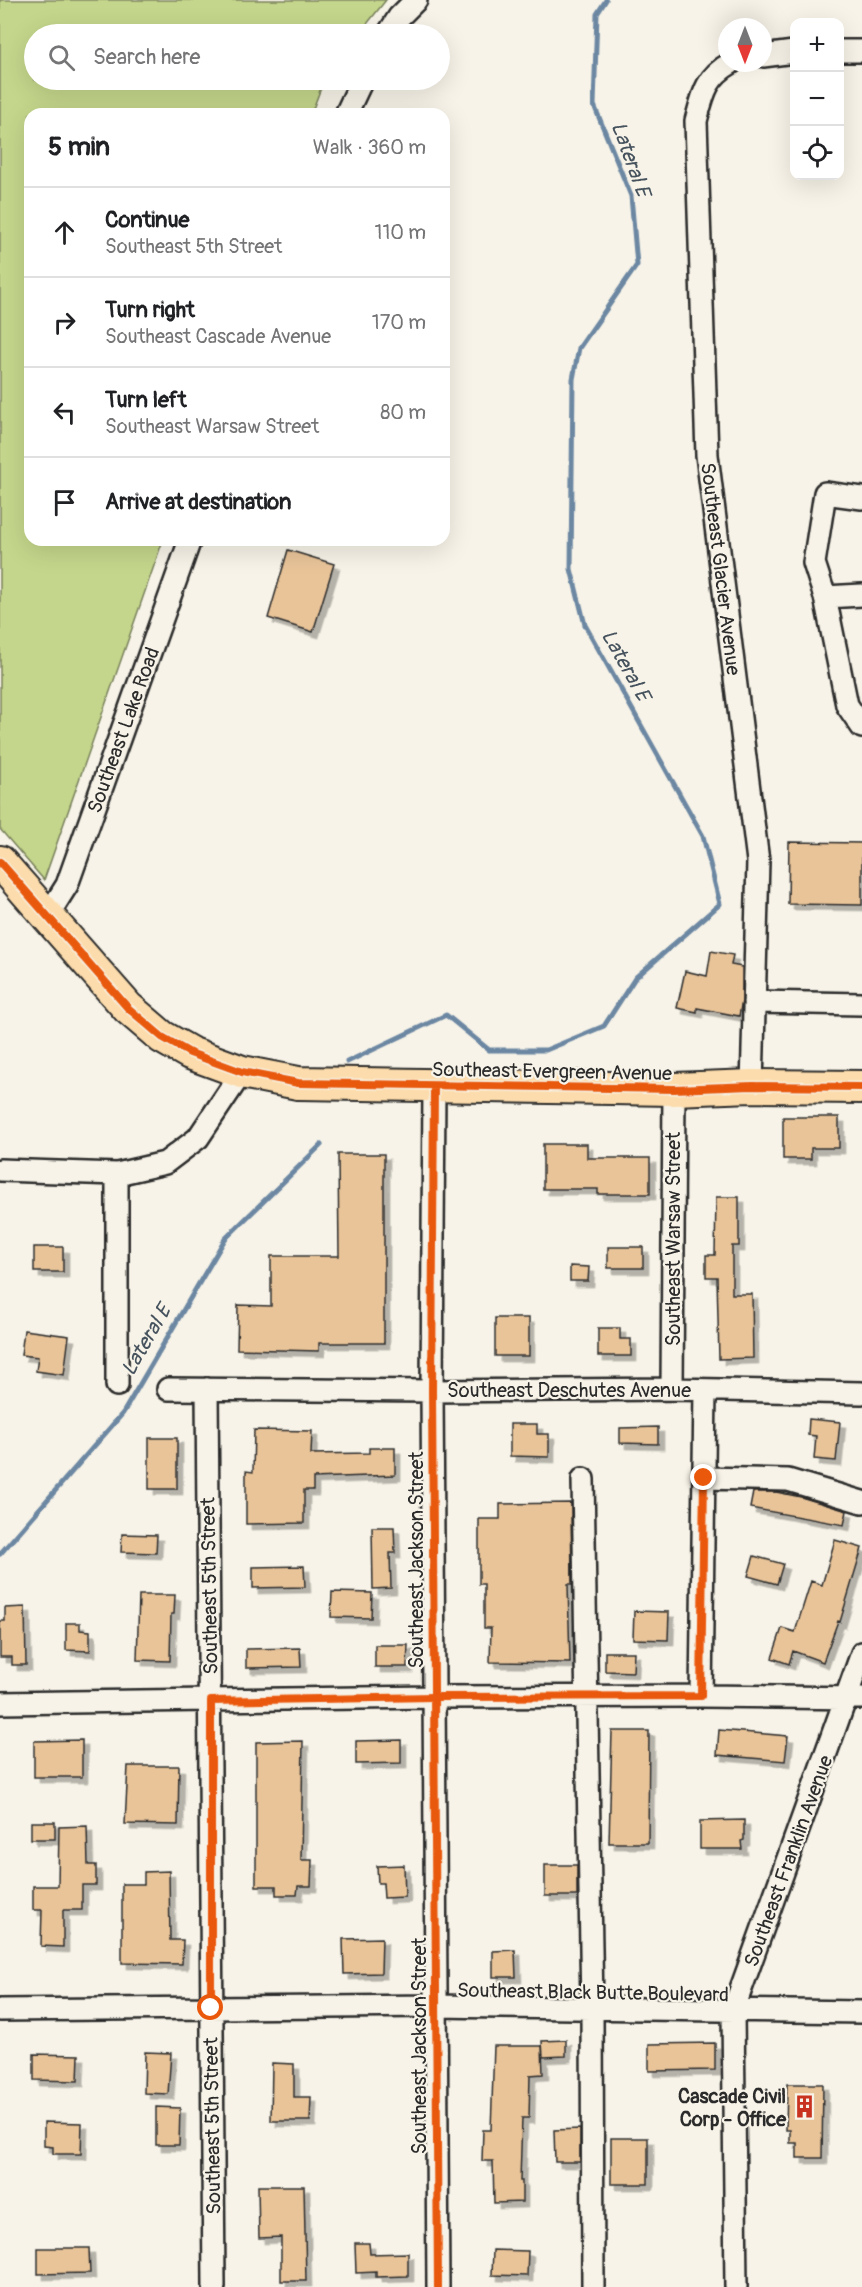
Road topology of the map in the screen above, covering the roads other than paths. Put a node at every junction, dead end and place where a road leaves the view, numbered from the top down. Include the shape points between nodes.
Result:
1 (416, 0) edge
2 (394, 24) edge
3 (844, 51) edge
4 (862, 51) edge
5 (790, 53) edge
6 (772, 56) edge
7 (718, 71) edge
8 (357, 90) edge
9 (349, 108) edge
10 (862, 498) edge
11 (188, 546) edge
12 (862, 595) edge
13 (825, 597) junction
14 (862, 727) edge
15 (0, 862) edge
16 (48, 915) junction
17 (754, 1002) junction
18 (862, 1004) edge
19 (242, 1072) junction
20 (434, 1086) junction
21 (752, 1086) junction
22 (862, 1086) edge
23 (674, 1089) junction
24 (0, 1170) edge
25 (117, 1174) junction
26 (117, 1385) dead end
27 (168, 1389) dead end
28 (207, 1389) junction
29 (672, 1389) junction
30 (705, 1390) junction
31 (432, 1391) junction
32 (862, 1394) edge
33 (704, 1478) junction
34 (583, 1479) dead end
35 (862, 1502) edge
36 (862, 1653) edge
37 (586, 1696) junction
38 (701, 1696) junction
39 (434, 1697) junction
40 (854, 1698) edge
41 (211, 1701) junction
42 (0, 1703) edge
43 (436, 2006) junction
44 (592, 2007) junction
45 (211, 2008) junction
46 (0, 2010) edge
47 (733, 2011) junction
48 (862, 2012) edge
49 (214, 2287) edge
50 (438, 2287) edge
51 (593, 2287) edge
52 (736, 2287) edge

1 - 2 street
3 - 4 street
5 - 6 street
7 - 17 street, Southeast Glacier Avenue via 703,94 696,121 706,455 758,861
8 - 9 street
10 - 13 street via 825,493 814,563
11 - 16 street, Southeast Lake Road via 67,885
12 - 13 street
13 - 14 street via 847,705
15 - 16 highway, Southeast Evergreen Avenue
16 - 19 highway, Southeast Evergreen Avenue via 128,1008 162,1037 190,1053
17 - 18 street
17 - 21 street, Southeast Glacier Avenue
19 - 20 highway, Southeast Evergreen Avenue via 298,1083
19 - 25 street via 198,1138 165,1163
20 - 23 highway, Southeast Evergreen Avenue
20 - 31 street, Southeast Jackson Street
21 - 22 highway, Southeast Evergreen Avenue
21 - 23 highway, Southeast Evergreen Avenue
23 - 29 street, Southeast Warsaw Street
24 - 25 street
25 - 26 street
27 - 28 street, Southeast Deschutes Avenue
28 - 31 street, Southeast Deschutes Avenue
28 - 41 street, Southeast 5th Street
29 - 30 street, Southeast Deschutes Avenue
29 - 31 street, Southeast Deschutes Avenue
30 - 32 street, Southeast Deschutes Avenue
30 - 33 street
31 - 39 street, Southeast Jackson Street
33 - 35 street via 788,1480
33 - 38 street
34 - 37 street
36 - 40 street, Southeast Franklin Avenue
37 - 38 street
37 - 39 street
37 - 44 street
38 - 40 street
39 - 41 street
39 - 43 street, Southeast Jackson Street
40 - 47 street, Southeast Franklin Avenue
41 - 42 street
41 - 45 street, Southeast 5th Street
43 - 44 street, Southeast Black Butte Boulevard
43 - 45 street, Southeast Black Butte Boulevard
43 - 50 street, Southeast Jackson Street
44 - 47 street, Southeast Black Butte Boulevard
44 - 51 street
45 - 46 street, Southeast Black Butte Boulevard
45 - 49 street, Southeast 5th Street
47 - 48 street, Southeast Black Butte Boulevard
47 - 52 street, Southeast Franklin Avenue

